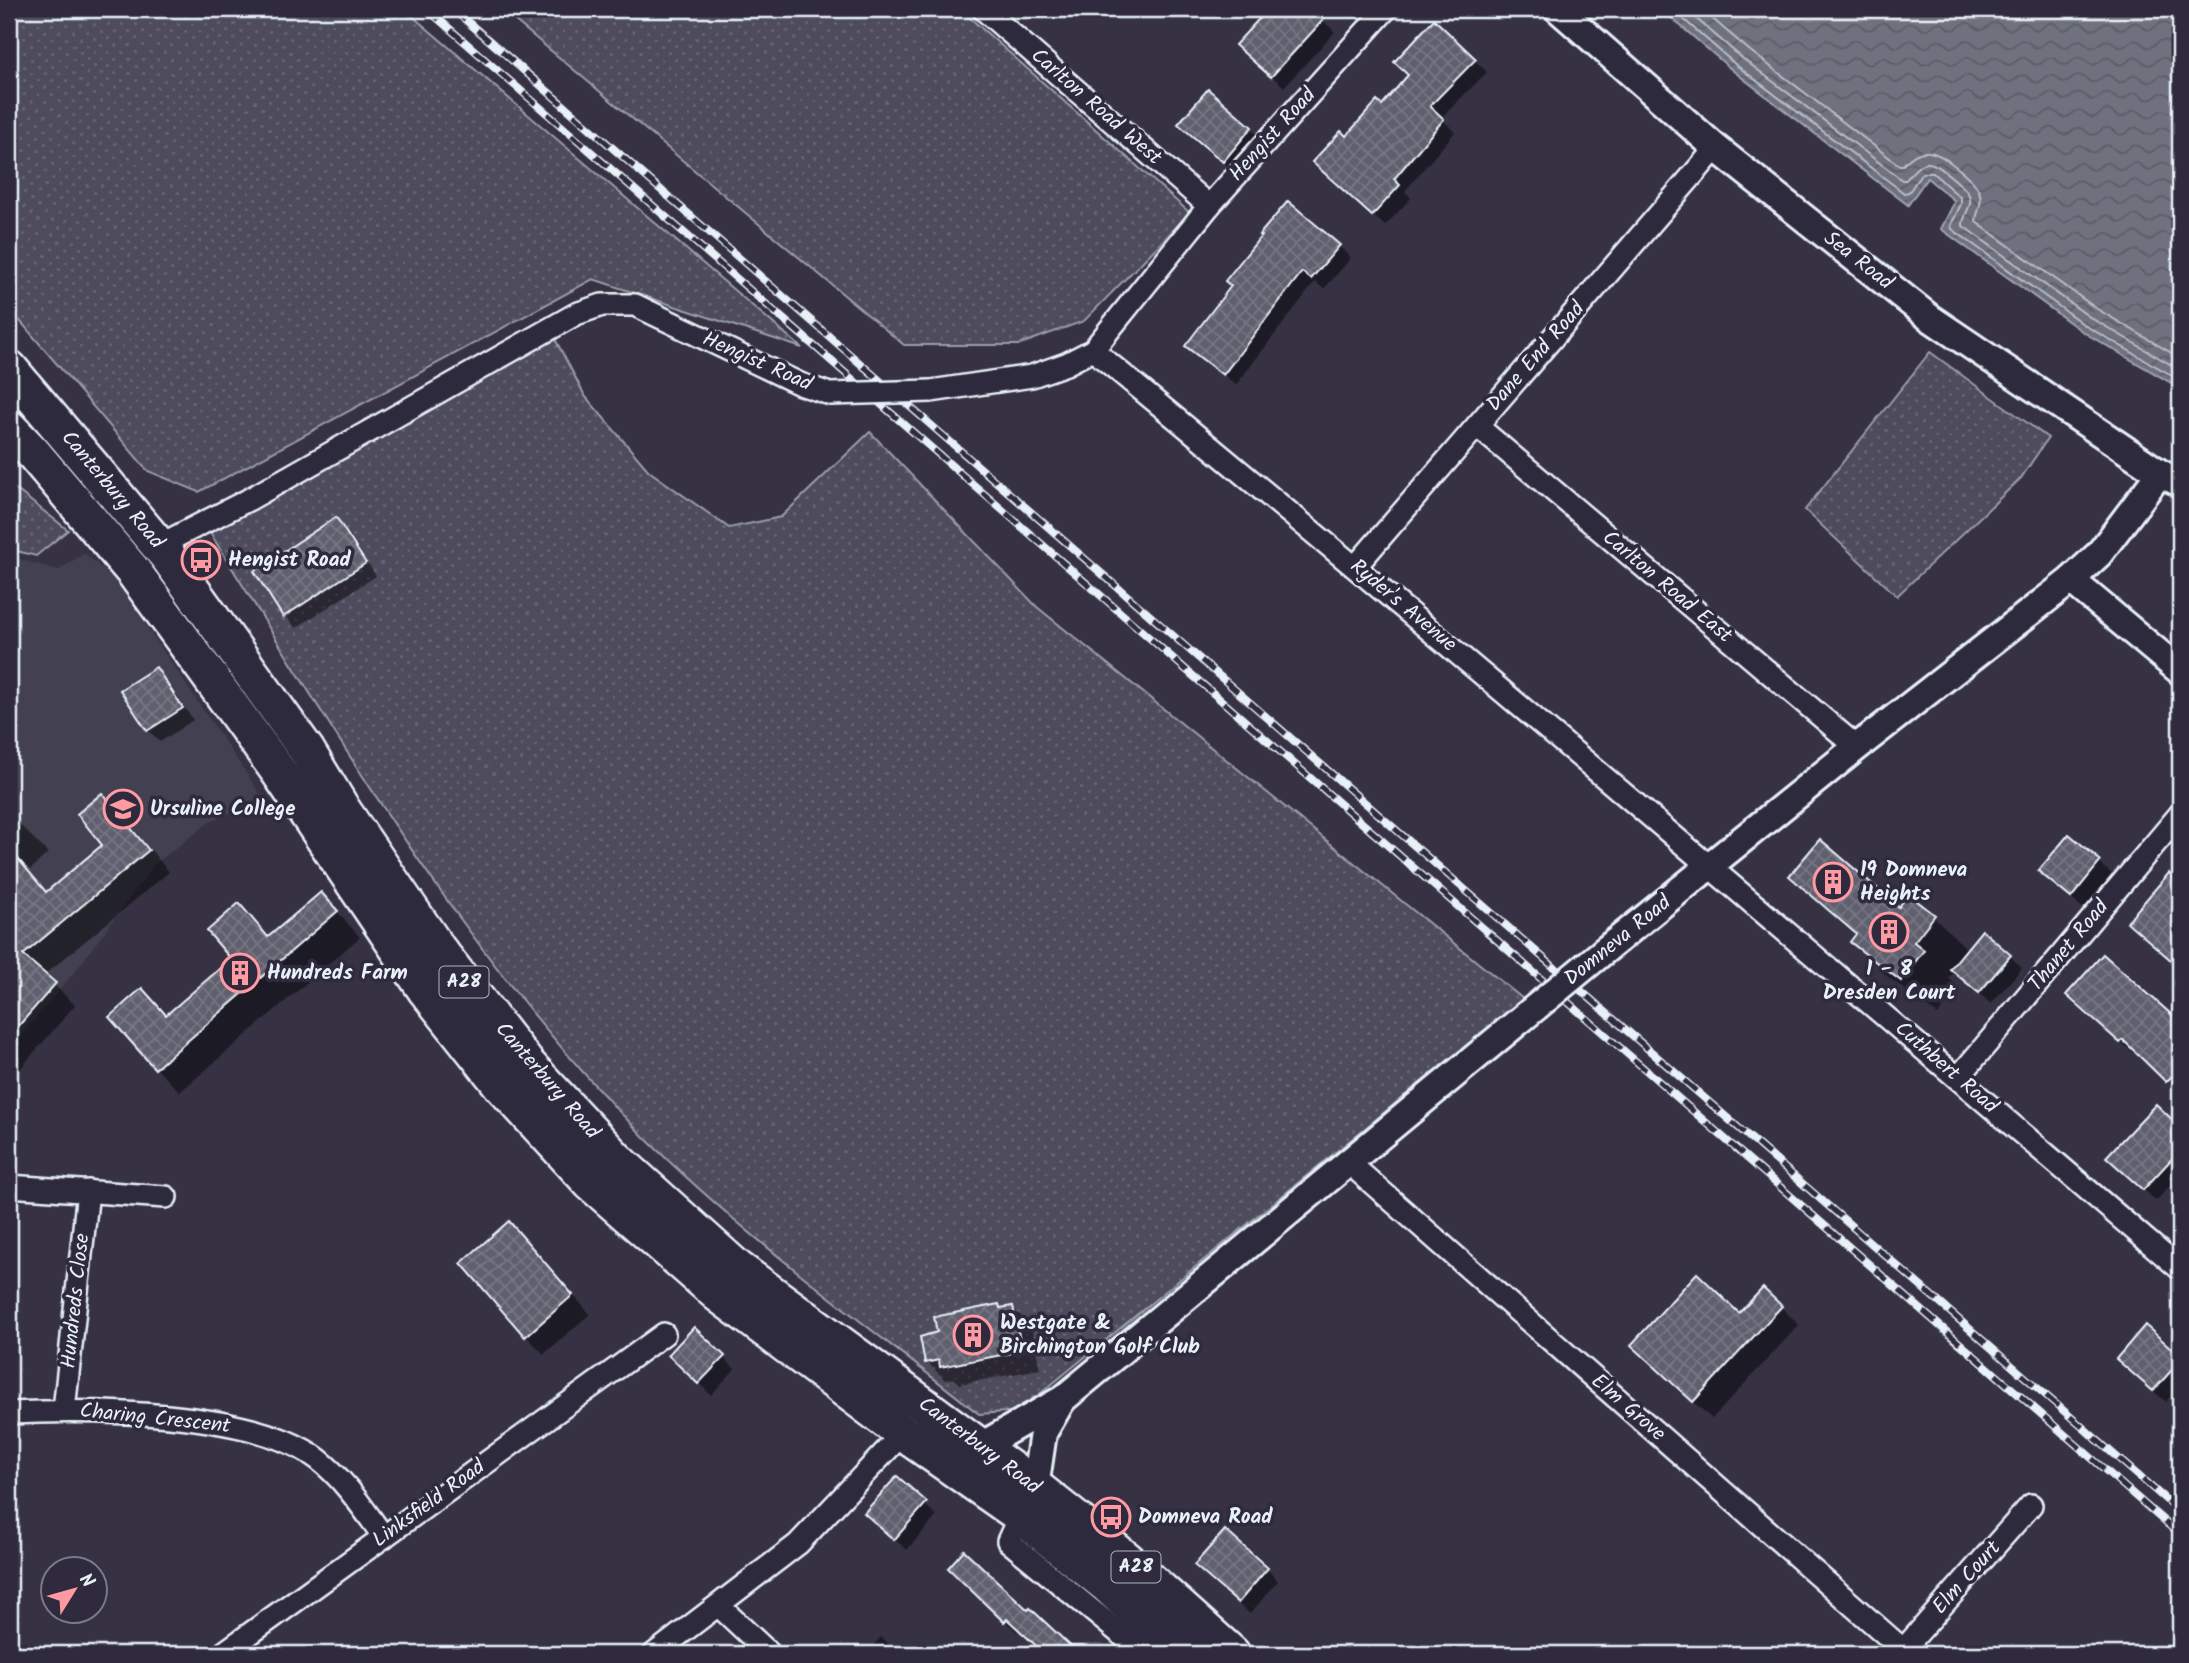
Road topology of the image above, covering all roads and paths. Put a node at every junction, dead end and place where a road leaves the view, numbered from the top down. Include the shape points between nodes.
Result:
1 (983, 9) edge
2 (1386, 9) edge
3 (1558, 9) edge
4 (1716, 148) junction
5 (1209, 206) junction
6 (1093, 350) junction
7 (9, 368) edge
8 (1477, 426) junction
9 (9, 428) edge
10 (2170, 478) edge
11 (158, 546) junction
12 (1356, 566) junction
13 (2070, 580) junction
14 (2180, 671) edge
15 (1857, 747) junction
16 (2180, 814) edge
17 (1711, 866) junction
18 (1958, 1078) junction
19 (1348, 1162) junction
20 (9, 1186) edge
21 (88, 1191) junction
22 (166, 1197) dead end
23 (2180, 1269) edge
24 (664, 1334) dead end
25 (1063, 1399) junction
26 (64, 1410) junction
27 (9, 1413) edge
28 (903, 1433) junction
29 (981, 1446) junction
30 (1027, 1501) junction
31 (2031, 1506) dead end
32 (384, 1537) junction
33 (719, 1606) junction
34 (1905, 1652) edge
35 (222, 1654) edge
36 (654, 1654) edge
37 (770, 1654) edge
38 (1145, 1654) edge
39 (1182, 1654) edge
40 (1232, 1654) edge

1 - 5 street, Carlton Road West
2 - 5 street, Hengist Road
3 - 4 street, Sea Road
4 - 8 street, Dane End Road
4 - 10 street, Sea Road via 1930,318
5 - 6 street, Hengist Road
6 - 11 street, Hengist Road, bridge via 1032,376 931,391 831,394 800,384 635,305 602,305 576,314
6 - 12 street, Ryder's Avenue
7 - 11 highway, Canterbury Road / A28
8 - 12 street, Dane End Road
8 - 15 street, Carlton Road East
9 - 28 highway, Canterbury Road / A28 via 133,571 279,772 425,989 502,1086 591,1183 639,1227 718,1294
10 - 13 street, Domneva Road
11 - 29 highway, Canterbury Road / A28 via 301,743 437,948 527,1064 615,1158 737,1268
12 - 17 street, Ryder's Avenue
13 - 14 street
13 - 15 street, Domneva Road
15 - 17 street, Domneva Road
16 - 18 street, Thanet Road
17 - 18 street, Cuthbert Road
17 - 19 street, Domneva Road, bridge
18 - 23 street, Cuthbert Road
19 - 25 street, Domneva Road
19 - 34 street, Elm Grove
20 - 21 street
21 - 22 street
21 - 26 street, Hundreds Close
24 - 32 street, Linksfield Road via 632,1347
25 - 29 street, Domneva Road
25 - 30 street, Domneva Road via 1043,1433
26 - 27 street, Charing Crescent
26 - 32 street, Charing Crescent via 217,1423 291,1442 344,1483
28 - 30 highway, Canterbury Road / A28
28 - 33 street via 798,1544
29 - 30 highway, Canterbury Road / A28
30 - 38 street, Canterbury Road via 1008,1541
30 - 39 highway, Canterbury Road / A28 via 1107,1586
30 - 40 highway, Canterbury Road / A28 via 1126,1559
31 - 34 street, Elm Court
32 - 35 street, Linksfield Road
33 - 36 street
33 - 37 street

